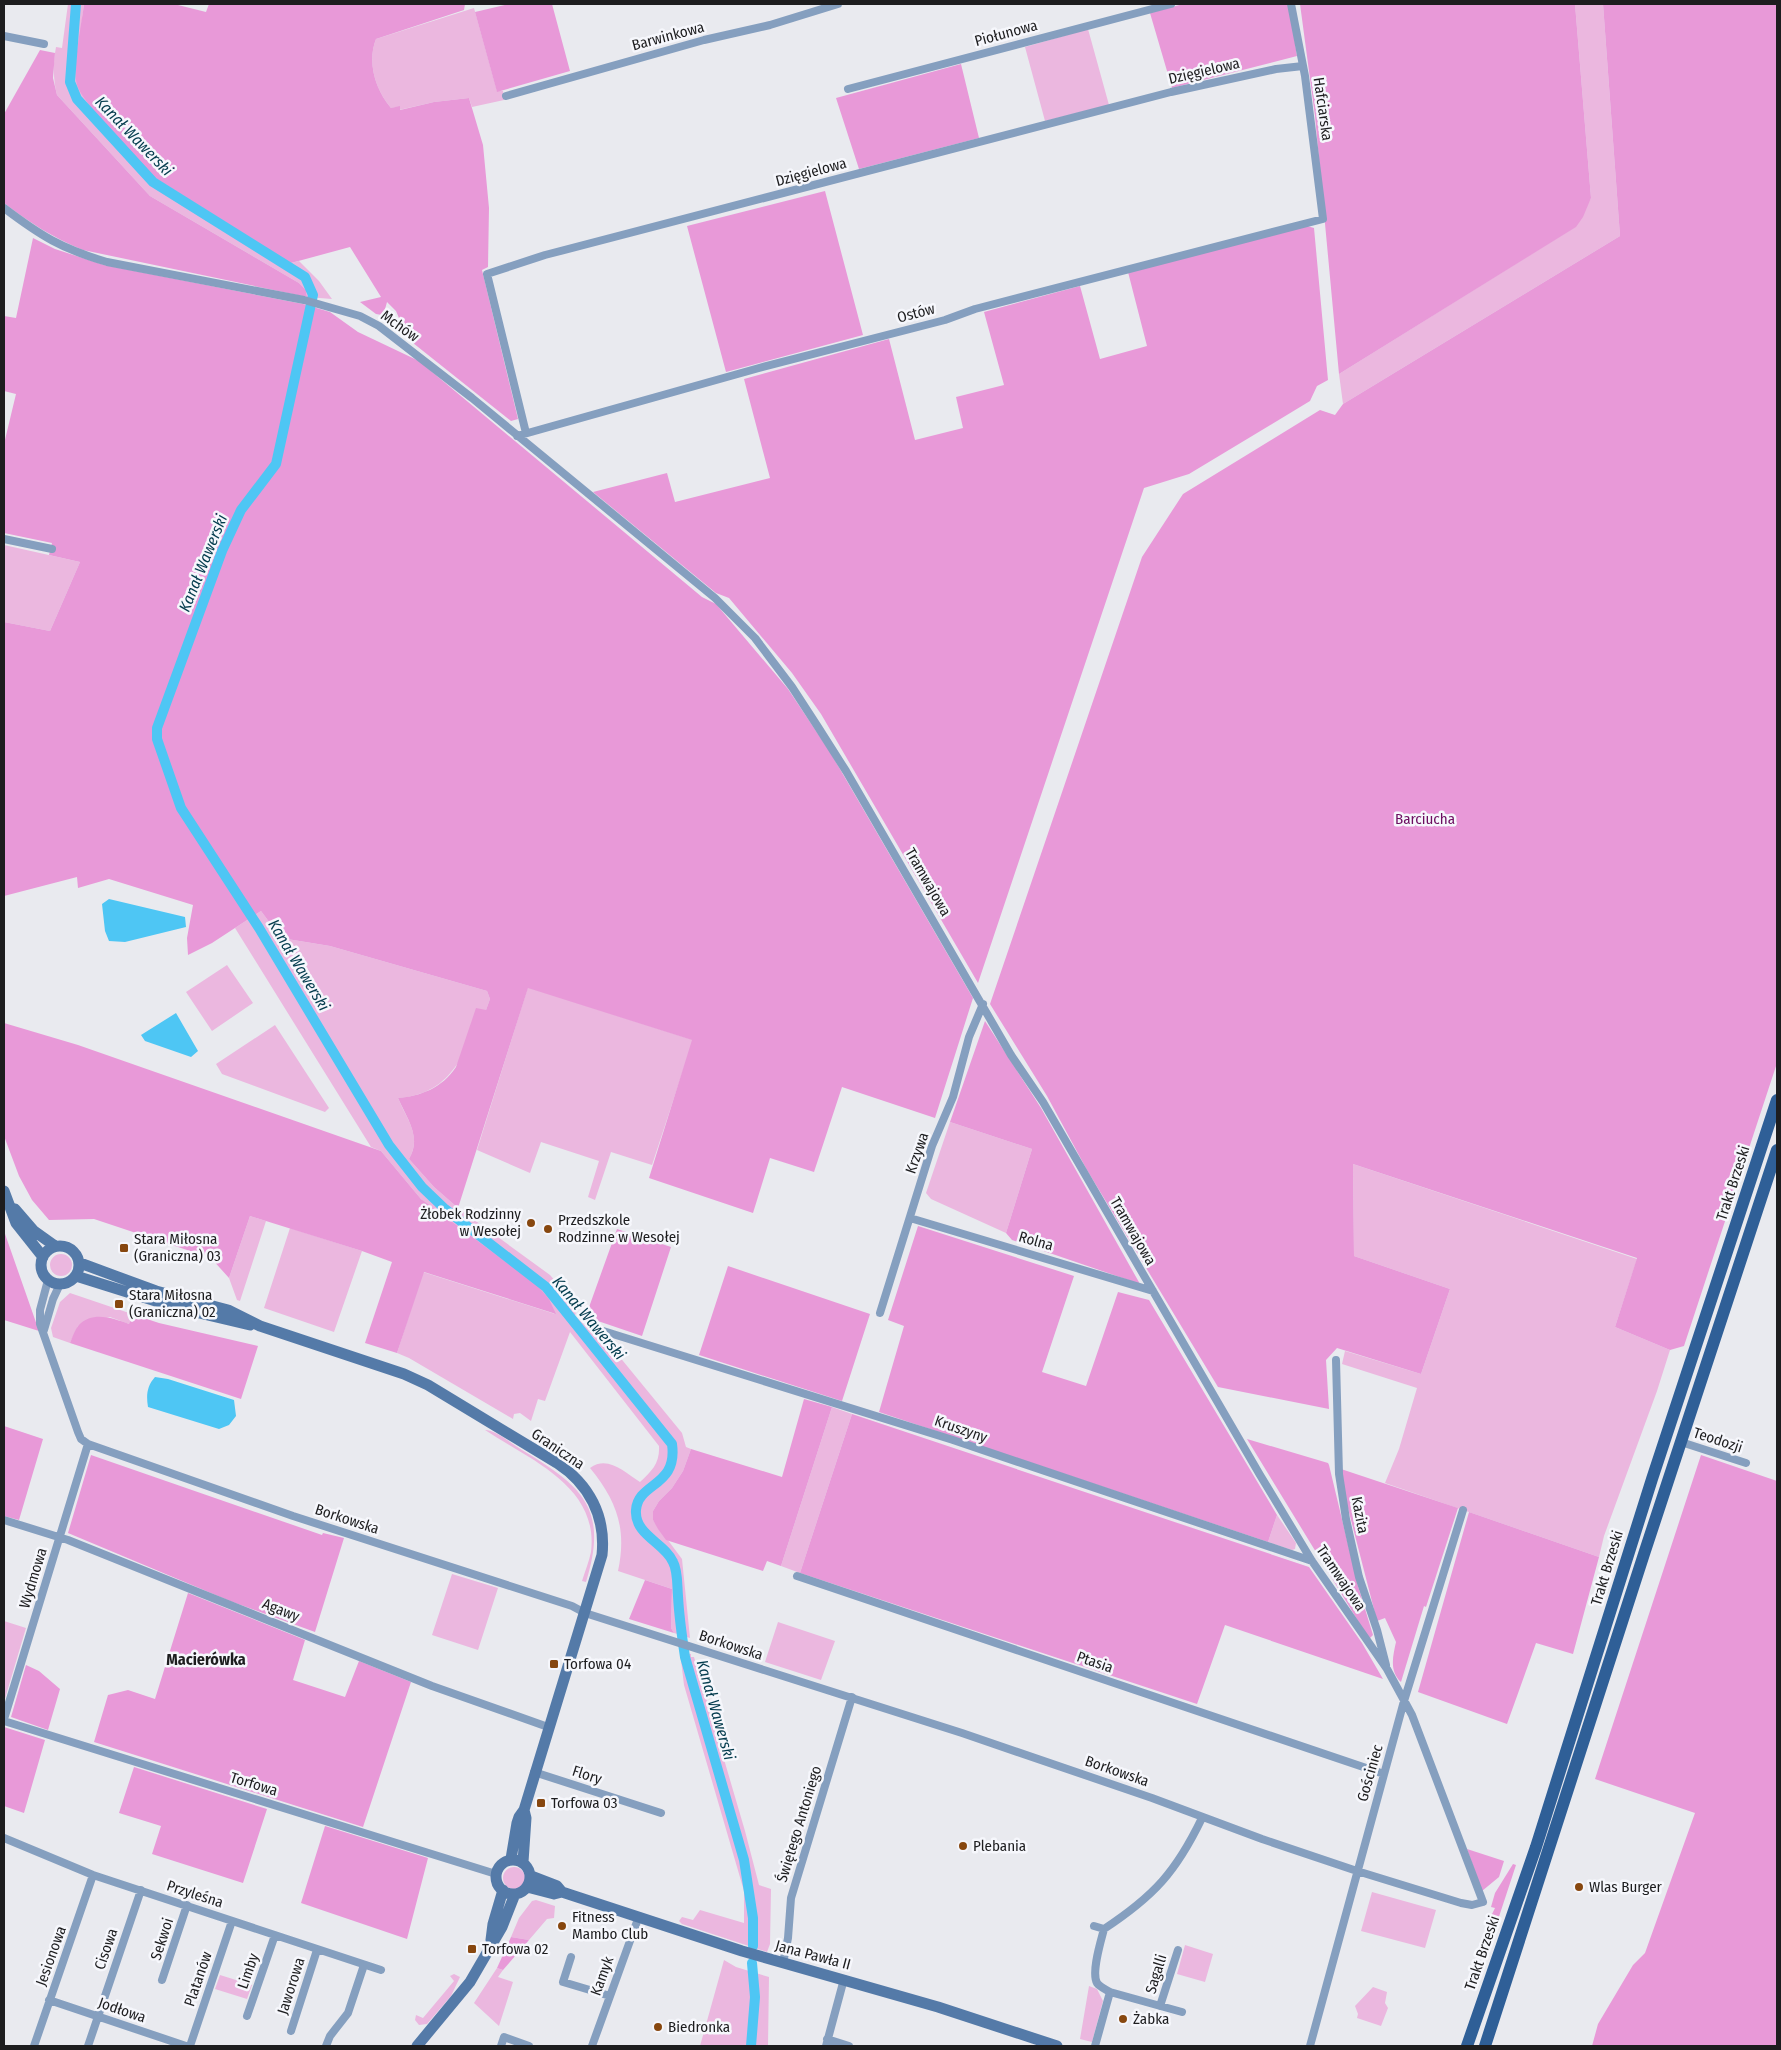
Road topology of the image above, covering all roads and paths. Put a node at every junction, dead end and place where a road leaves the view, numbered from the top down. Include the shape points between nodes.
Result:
1 (838, 4) edge
2 (1171, 4) edge
3 (1292, 4) edge
4 (4, 36) edge
5 (44, 44) dead end
6 (1302, 66) junction
7 (848, 89) dead end
8 (506, 96) dead end
9 (4, 208) edge
10 (1323, 219) joint
11 (526, 432) junction
12 (517, 436) junction
13 (4, 539) edge
14 (52, 549) dead end
15 (716, 598) joint
16 (983, 1004) junction
17 (1777, 1100) edge
18 (1777, 1150) edge
19 (4, 1193) edge
20 (910, 1218) junction
21 (55, 1246) junction
22 (43, 1257) junction
23 (80, 1264) junction
24 (76, 1276) junction
25 (48, 1280) junction
26 (60, 1284) junction
27 (1153, 1291) junction
28 (880, 1313) dead end
29 (260, 1326) junction
30 (600, 1330) dead end
31 (44, 1332) junction
32 (1336, 1360) dead end
33 (1681, 1442) junction
34 (88, 1444) junction
35 (1746, 1463) dead end
36 (1463, 1510) dead end
37 (4, 1520) edge
38 (60, 1538) junction
39 (1312, 1561) junction
40 (797, 1576) dead end
41 (586, 1613) junction
42 (1387, 1670) junction
43 (852, 1697) junction
44 (1404, 1702) junction
45 (4, 1720) edge
46 (548, 1727) junction
47 (534, 1772) junction
48 (1384, 1774) junction
49 (661, 1813) dead end
50 (1202, 1818) junction
51 (4, 1838) edge
52 (517, 1861) junction
53 (1357, 1871) junction
54 (496, 1874) junction
55 (93, 1875) junction
56 (529, 1882) junction
57 (141, 1890) junction
58 (503, 1890) junction
59 (515, 1894) junction
60 (1483, 1902) joint
61 (187, 1906) junction
62 (639, 1916) junction
63 (232, 1920) junction
64 (1094, 1926) dead end
65 (1104, 1929) junction
66 (275, 1935) junction
67 (490, 1944) junction
68 (317, 1950) junction
69 (1178, 1950) dead end
70 (571, 1956) dead end
71 (783, 1963) junction
72 (364, 1965) junction
73 (381, 1970) dead end
74 (844, 1979) junction
75 (162, 1980) dead end
76 (1110, 1992) junction
77 (610, 1996) junction
78 (49, 2000) junction
79 (1160, 2006) junction
80 (1182, 2012) dead end
81 (248, 2016) dead end
82 (98, 2017) junction
83 (291, 2031) dead end
84 (827, 2043) edge
85 (34, 2046) edge
86 (88, 2046) edge
87 (186, 2046) edge
88 (190, 2046) edge
89 (326, 2046) edge
90 (417, 2046) edge
91 (501, 2046) edge
92 (529, 2046) edge
93 (592, 2046) edge
94 (849, 2046) edge
95 (1057, 2046) edge
96 (1095, 2046) edge
97 (1310, 2046) edge
98 (1467, 2046) edge
99 (1485, 2046) edge

1 - 8 street, Barwinkowa
2 - 7 street, Piołunowa
3 - 6 street, Hafciarska
4 - 5 street
6 - 10 street, Hafciarska
6 - 11 street, Dzięgielowa via 1171,92 545,255 487,274
9 - 12 street, Mchów via 57,245 107,262 304,300 360,316 379,326
10 - 11 street, Ostów via 984,307
11 - 12 street, Ostów
12 - 15 street, Mchów
13 - 14 street
15 - 16 street, Tramwajowa via 755,638 792,687 846,771
16 - 20 street, Krzywa via 969,1037 953,1097 932,1146
16 - 27 street, Tramwajowa
17 - 98 main road, Trakt Brzeski via 1652,1479 1536,1847
18 - 33 main road, Trakt Brzeski
19 - 21 street via 30,1227
19 - 22 street via 16,1223
20 - 27 street, Rolna
20 - 28 street, Krzywa
21 - 22 street
21 - 23 street via 72,1249
22 - 25 street via 42,1269
23 - 24 street
23 - 29 street, Graniczna via 156,1291 228,1310
24 - 26 street
24 - 29 street, Graniczna via 184,1310
25 - 26 street
25 - 31 street via 40,1312
26 - 31 street
27 - 39 street, Tramwajowa
29 - 41 street, Graniczna via 417,1380 571,1473 595,1504 603,1534 600,1564
30 - 39 street, Kruszyny via 953,1440
31 - 34 street via 78,1432
32 - 42 street, Kazita via 1339,1474 1346,1519 1359,1577 1378,1630
33 - 35 street, Teodozji
33 - 99 main road, Trakt Brzeski
34 - 38 street, Wydmowa
34 - 41 street, Borkowska
36 - 44 street, Gościniec
37 - 38 street, Agawy
38 - 45 street, Wydmowa
38 - 46 street, Agawy via 432,1686
39 - 42 street, Tramwajowa
40 - 48 street, Ptasia
41 - 43 street, Borkowska
41 - 46 street, Graniczna
42 - 44 street, Tramwajowa
43 - 50 street, Borkowska via 1152,1798
43 - 71 street, Świętego Antoniego via 791,1898
44 - 48 street, Gościniec
44 - 60 street, Tramwajowa via 1412,1715
45 - 54 street, Torfowa
46 - 47 street, Graniczna
47 - 49 street, Flory
47 - 52 street, Graniczna via 524,1810 518,1817
48 - 53 street, Gościniec
50 - 53 street, Borkowska
50 - 65 street via 1189,1845 1162,1882 1135,1908
51 - 55 street, Przyleśna
52 - 54 street via 501,1864
52 - 56 street via 530,1870
53 - 60 street, Borkowska via 1462,1903
53 - 97 street, Gościniec
54 - 58 street via 498,1885
55 - 57 street, Przyleśna
55 - 78 street, Jesionowa
56 - 59 street
56 - 62 street, Jana Pawła II via 554,1894 562,1892
57 - 61 street, Przyleśna
57 - 82 street, Cisowa
58 - 59 street
58 - 67 street
59 - 67 street via 502,1927
61 - 63 street, Przyleśna
61 - 75 street, Sekwoi
62 - 71 street, Jana Pawła II
62 - 77 street, Kamyk
63 - 66 street, Przyleśna
63 - 88 street, Platanów
64 - 65 street
65 - 76 street via 1095,1971 1096,1981
66 - 68 street, Przyleśna
66 - 81 street, Limby
67 - 90 street via 466,1988
68 - 72 street, Przyleśna
68 - 83 street, Jaworowa
69 - 79 street, Sagalli
70 - 77 street via 563,1982
71 - 74 street, Jana Pawła II
72 - 73 street, Przyleśna
72 - 89 street via 348,2012
74 - 84 street
74 - 95 street, Jana Pawła II
76 - 79 street, Sagalli
76 - 96 street
77 - 93 street, Kamyk
78 - 82 street, Jodłowa
78 - 85 street, Jesionowa
79 - 80 street, Sagalli
82 - 86 street, Cisowa
82 - 87 street, Jodłowa
84 - 94 street
91 - 92 street via 504,2037

